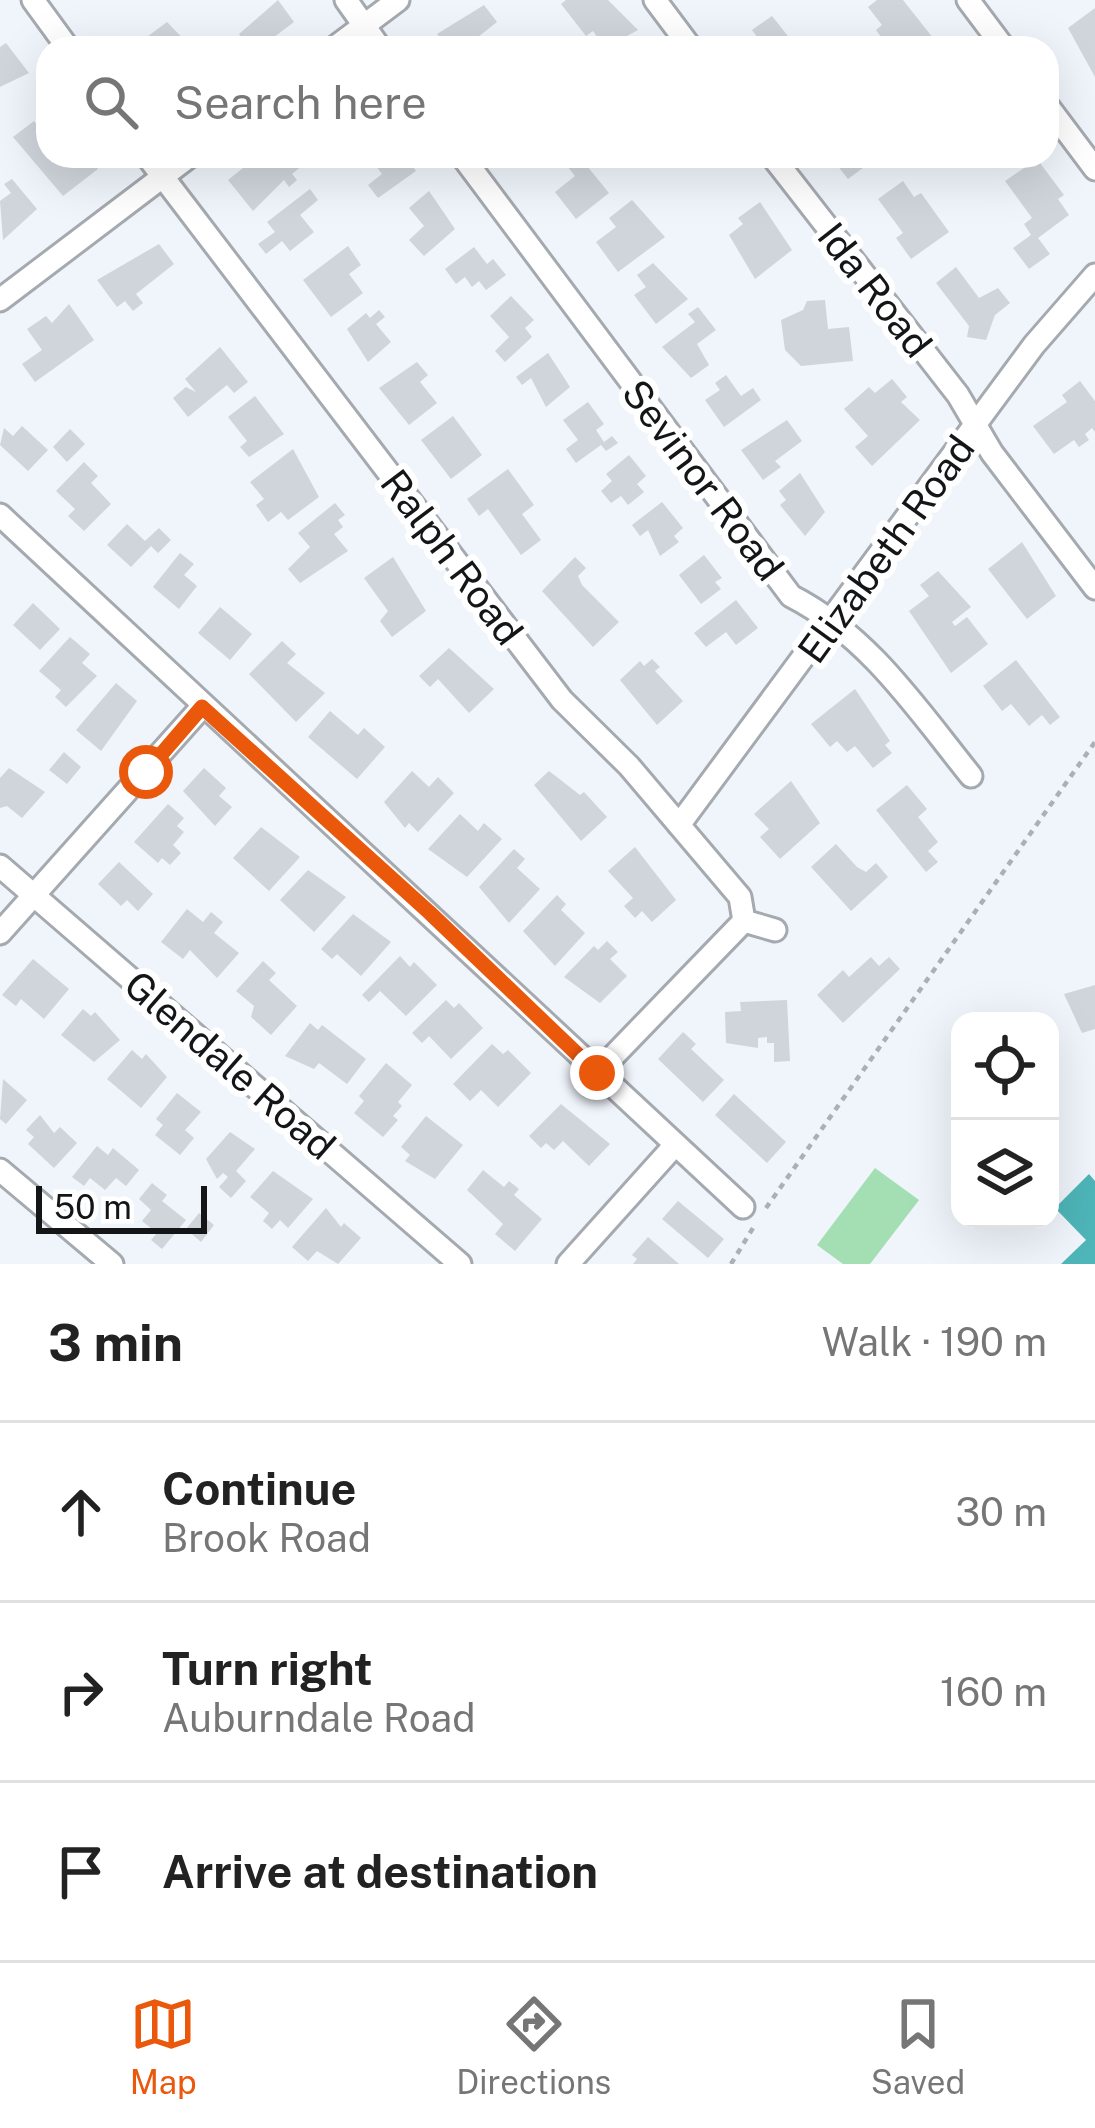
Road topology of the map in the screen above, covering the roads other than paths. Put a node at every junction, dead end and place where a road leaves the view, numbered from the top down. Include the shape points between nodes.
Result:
1 (33, 0) edge
2 (346, 0) edge
3 (398, 0) edge
4 (655, 0) edge
5 (968, 0) edge
6 (364, 25) junction
7 (59, 36) edge
8 (350, 36) edge
9 (372, 36) edge
10 (683, 36) edge
11 (995, 36) edge
12 (1059, 121) edge
13 (156, 168) edge
14 (174, 168) edge
15 (471, 168) edge
16 (781, 168) edge
17 (1095, 169) edge
18 (162, 177) junction
19 (1095, 274) edge
20 (0, 300) edge
21 (976, 426) junction
22 (0, 515) edge
23 (1095, 587) edge
24 (835, 618) junction
25 (202, 707) junction
26 (971, 776) dead end
27 (679, 825) junction
28 (0, 866) edge
29 (34, 896) junction
30 (744, 921) junction
31 (776, 930) dead end
32 (0, 934) edge
33 (597, 1073) junction
34 (675, 1145) junction
35 (0, 1170) edge
36 (743, 1208) dead end
37 (112, 1264) edge
38 (460, 1264) edge
39 (568, 1264) edge

1 - 7 street
2 - 6 street
3 - 6 street
4 - 10 street
5 - 11 street
6 - 8 street
6 - 9 street
12 - 17 street
13 - 18 street, Ralph Road
14 - 18 street
15 - 24 street, Sevinor Road via 791,596
16 - 21 street, Ida Road
18 - 20 street
18 - 27 street, Ralph Road via 562,700
19 - 21 street, Elizabeth Road
21 - 23 street, Ida Road
21 - 24 street, Elizabeth Road
22 - 25 street
24 - 26 street, Sevinor Road
24 - 27 street, Elizabeth Road
25 - 29 street
25 - 33 street
27 - 30 street, Ralph Road via 740,896
28 - 29 street, Glendale Road
29 - 32 street
29 - 38 street, Glendale Road
30 - 31 street
30 - 33 street
33 - 34 street
34 - 36 street
34 - 39 street
35 - 37 street

